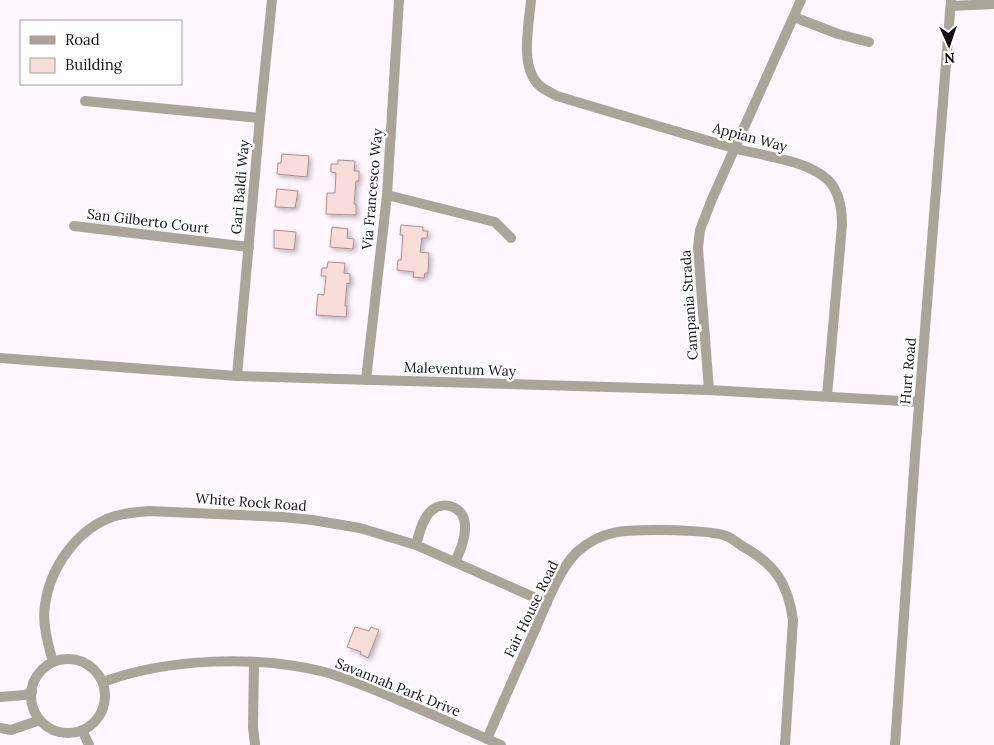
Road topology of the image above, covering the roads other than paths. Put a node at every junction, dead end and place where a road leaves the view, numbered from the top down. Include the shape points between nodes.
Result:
1 (272, 0) edge
2 (399, 0) edge
3 (531, 0) edge
4 (801, 0) edge
5 (951, 3) edge
6 (994, 4) edge
7 (794, 17) junction
8 (869, 42) dead end
9 (85, 101) dead end
10 (260, 118) junction
11 (735, 148) junction
12 (386, 195) junction
13 (74, 226) dead end
14 (511, 238) dead end
15 (249, 247) junction
16 (0, 358) edge
17 (237, 376) junction
18 (366, 380) junction
19 (709, 390) junction
20 (827, 396) junction
21 (920, 402) junction
22 (416, 545) junction
23 (455, 562) junction
24 (546, 603) junction
25 (53, 662) junction
26 (254, 662) junction
27 (103, 681) junction
28 (32, 692) junction
29 (0, 697) edge
30 (40, 720) junction
31 (0, 728) edge
32 (82, 730) junction
33 (487, 739) junction
34 (89, 745) edge
35 (255, 745) edge
36 (501, 745) edge
37 (785, 745) edge
38 (895, 745) edge

1 - 10 street, Gari Baldi Way
2 - 12 street, Via Francesco Way
3 - 11 street, Appian Way via 528,61 529,71 539,85 557,96
4 - 7 street, Campania Strada
5 - 6 street
5 - 21 street, Hurt Road
7 - 8 street
7 - 11 street, Campania Strada
9 - 10 street
10 - 15 street, Gari Baldi Way
11 - 19 street, Campania Strada via 702,222 698,239
11 - 20 street, Appian Way via 809,169 828,180 838,196 842,225
12 - 14 street via 495,222
12 - 18 street, Via Francesco Way
13 - 15 street, San Gilberto Court
15 - 17 street, Gari Baldi Way
16 - 17 street, Maleventum Way
17 - 18 street, Maleventum Way
18 - 19 street, Maleventum Way
19 - 20 street, Maleventum Way
20 - 21 street, Maleventum Way
21 - 38 street, Hurt Road
22 - 23 street, White Rock Road
22 - 23 street via 428,514 443,504 451,506 461,512 466,523 466,533
22 - 25 street, White Rock Road via 360,528 292,518 149,511 113,517 79,538 52,578 44,607
23 - 24 street, White Rock Road
24 - 33 street, Fair House Road
24 - 37 street, Fair House Road via 576,553 610,532 672,530 726,536 760,556 774,570 790,599 793,620
25 - 27 street via 75,659 87,663
25 - 28 street via 42,669
26 - 27 street, Savannah Park Drive via 176,664
26 - 33 street, Savannah Park Drive via 325,672
26 - 35 street
27 - 32 street via 106,693 103,709 97,720
28 - 29 street
28 - 30 street via 33,708
30 - 31 street via 12,730
30 - 32 street via 56,731
32 - 34 street
33 - 36 street, Savannah Park Drive

